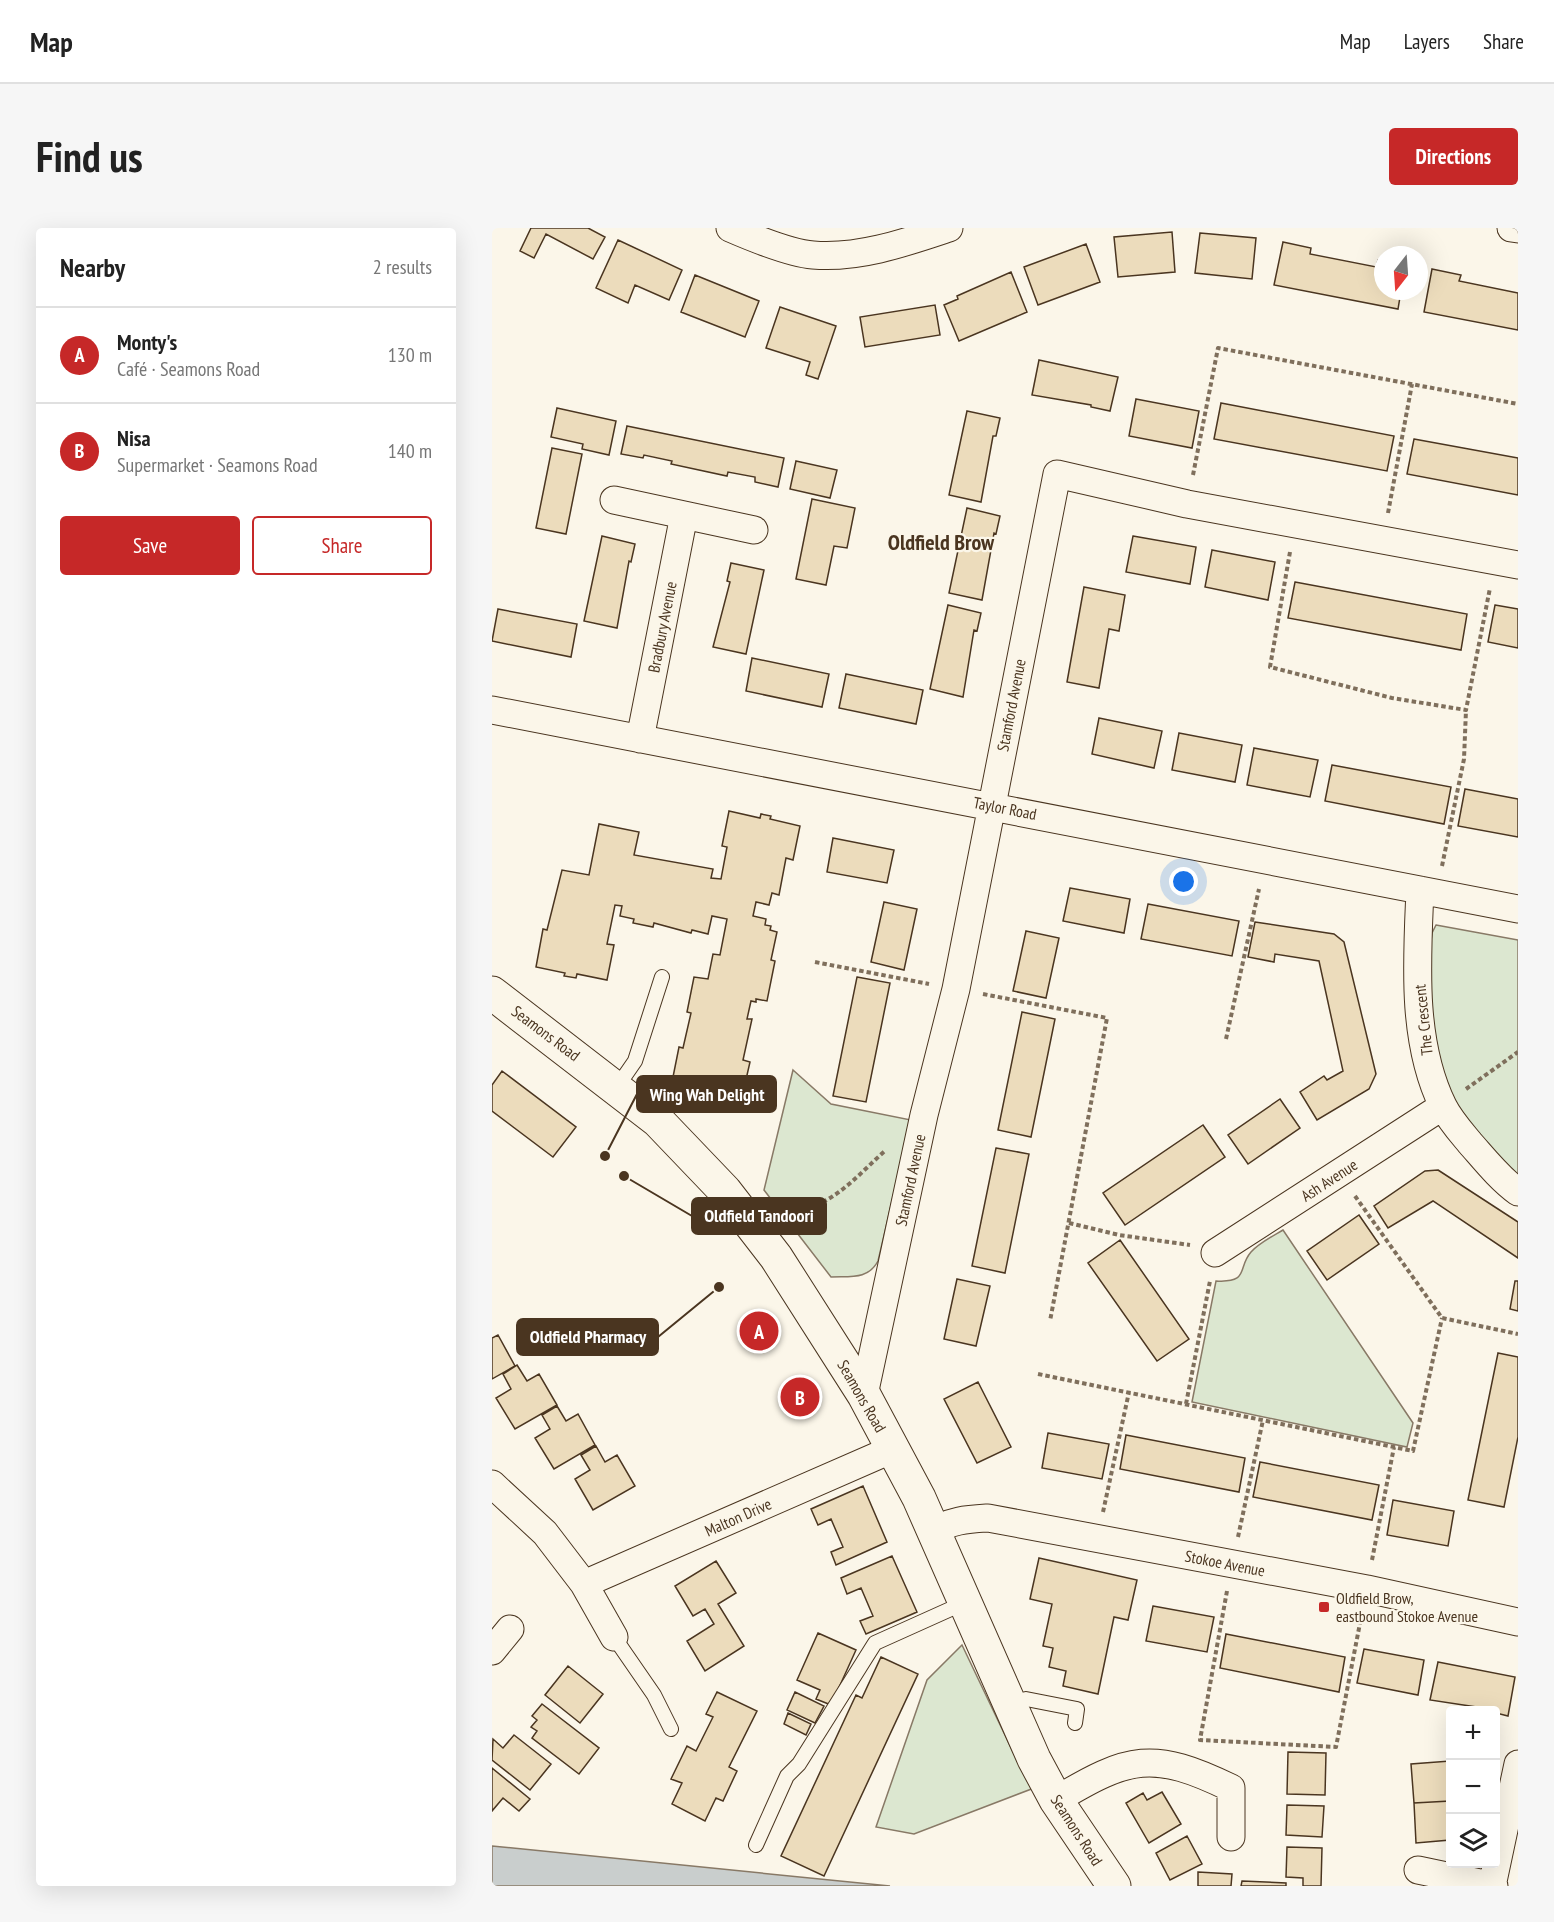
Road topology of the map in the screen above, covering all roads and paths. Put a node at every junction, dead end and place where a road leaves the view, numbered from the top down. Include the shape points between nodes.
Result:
1 (730, 228) edge
2 (949, 228) edge
3 (1511, 228) edge
4 (1518, 229) edge
5 (1412, 384) junction
6 (1518, 404) edge
7 (614, 500) dead end
8 (1187, 504) junction
9 (684, 515) junction
10 (1295, 524) junction
11 (754, 530) dead end
12 (1383, 540) junction
13 (1506, 563) edge
14 (1466, 710) junction
15 (492, 711) edge
16 (640, 739) junction
17 (991, 805) junction
18 (1265, 859) junction
19 (1428, 891) junction
20 (1518, 909) edge
21 (815, 962) dead end
22 (662, 977) dead end
23 (956, 989) junction
24 (492, 993) edge
25 (1226, 1039) dead end
26 (1518, 1052) edge
27 (617, 1087) junction
28 (1443, 1106) junction
29 (924, 1115) junction
30 (1339, 1174) junction
31 (1518, 1192) edge
32 (773, 1206) dead end
33 (1069, 1222) junction
34 (1215, 1253) junction
35 (1442, 1318) junction
36 (1050, 1321) dead end
37 (1518, 1334) edge
38 (1038, 1374) dead end
39 (1129, 1392) junction
40 (864, 1395) junction
41 (1186, 1404) junction
42 (1263, 1420) junction
43 (1394, 1447) junction
44 (893, 1449) junction
45 (492, 1484) edge
46 (934, 1533) junction
47 (1098, 1539) junction
48 (1232, 1564) junction
49 (584, 1584) junction
50 (1367, 1589) junction
51 (964, 1603) junction
52 (1518, 1622) edge
53 (510, 1629) dead end
54 (614, 1637) joint
55 (492, 1651) edge
56 (1010, 1706) junction
57 (1074, 1723) dead end
58 (670, 1729) dead end
59 (1518, 1764) edge
60 (1056, 1800) junction
61 (1231, 1837) dead end
62 (756, 1845) dead end
63 (1418, 1870) dead end
64 (1114, 1886) edge
65 (1493, 1886) edge

1 - 2 street via 813,255 864,252
3 - 4 street
5 - 6 path
5 - 8 path via 1218,348
5 - 12 path
7 - 9 street
8 - 10 street, Stamford Avenue
8 - 17 street, Stamford Avenue via 1057,474
9 - 11 street
9 - 16 street, Bradbury Avenue
10 - 12 street, Stamford Avenue
10 - 14 path via 1270,667 1392,698
12 - 13 street, Stamford Avenue
13 - 14 path
14 - 19 path via 1464,759
15 - 16 street, Taylor Road
16 - 17 street, Taylor Road
17 - 18 street, Taylor Road
17 - 23 street, Stamford Avenue
18 - 19 street, Taylor Road
18 - 25 path
19 - 20 street, Taylor Road
19 - 28 street, The Crescent via 1419,996 1425,1057
21 - 23 path
22 - 27 lane via 636,1061
23 - 29 street, Stamford Avenue
23 - 33 path via 1107,1018
24 - 27 street, Seamons Road
26 - 28 path
27 - 40 street, Seamons Road via 658,1121 759,1232
28 - 30 street, Ash Avenue
28 - 31 street, The Crescent via 1479,1155
29 - 32 path via 830,1199 811,1209
29 - 40 street, Stamford Avenue
30 - 34 street, Ash Avenue
30 - 35 path
33 - 34 path
33 - 36 path
34 - 41 path
35 - 37 path
35 - 43 path via 1413,1451
38 - 39 path
39 - 41 path
39 - 47 path
40 - 44 street, Seamons Road
41 - 42 path
42 - 43 path
42 - 48 path
43 - 50 path
44 - 46 street, Seamons Road
44 - 49 street, Malton Drive
45 - 49 street via 545,1533
46 - 47 street, Stokoe Avenue via 966,1520 988,1518
46 - 51 street, Seamons Road
47 - 48 street, Stokoe Avenue
48 - 50 street, Stokoe Avenue
48 - 50 path via 1200,1740 1336,1747
49 - 54 street
50 - 52 street, Stokoe Avenue
51 - 56 street, Seamons Road
51 - 62 lane via 875,1643 799,1764 787,1776
53 - 55 street
54 - 58 lane via 654,1695
56 - 57 lane via 1026,1699 1077,1709
56 - 60 street, Seamons Road
59 - 65 street
60 - 61 street via 1095,1776 1131,1763 1162,1762 1231,1778
60 - 64 street, Seamons Road
63 - 65 street

